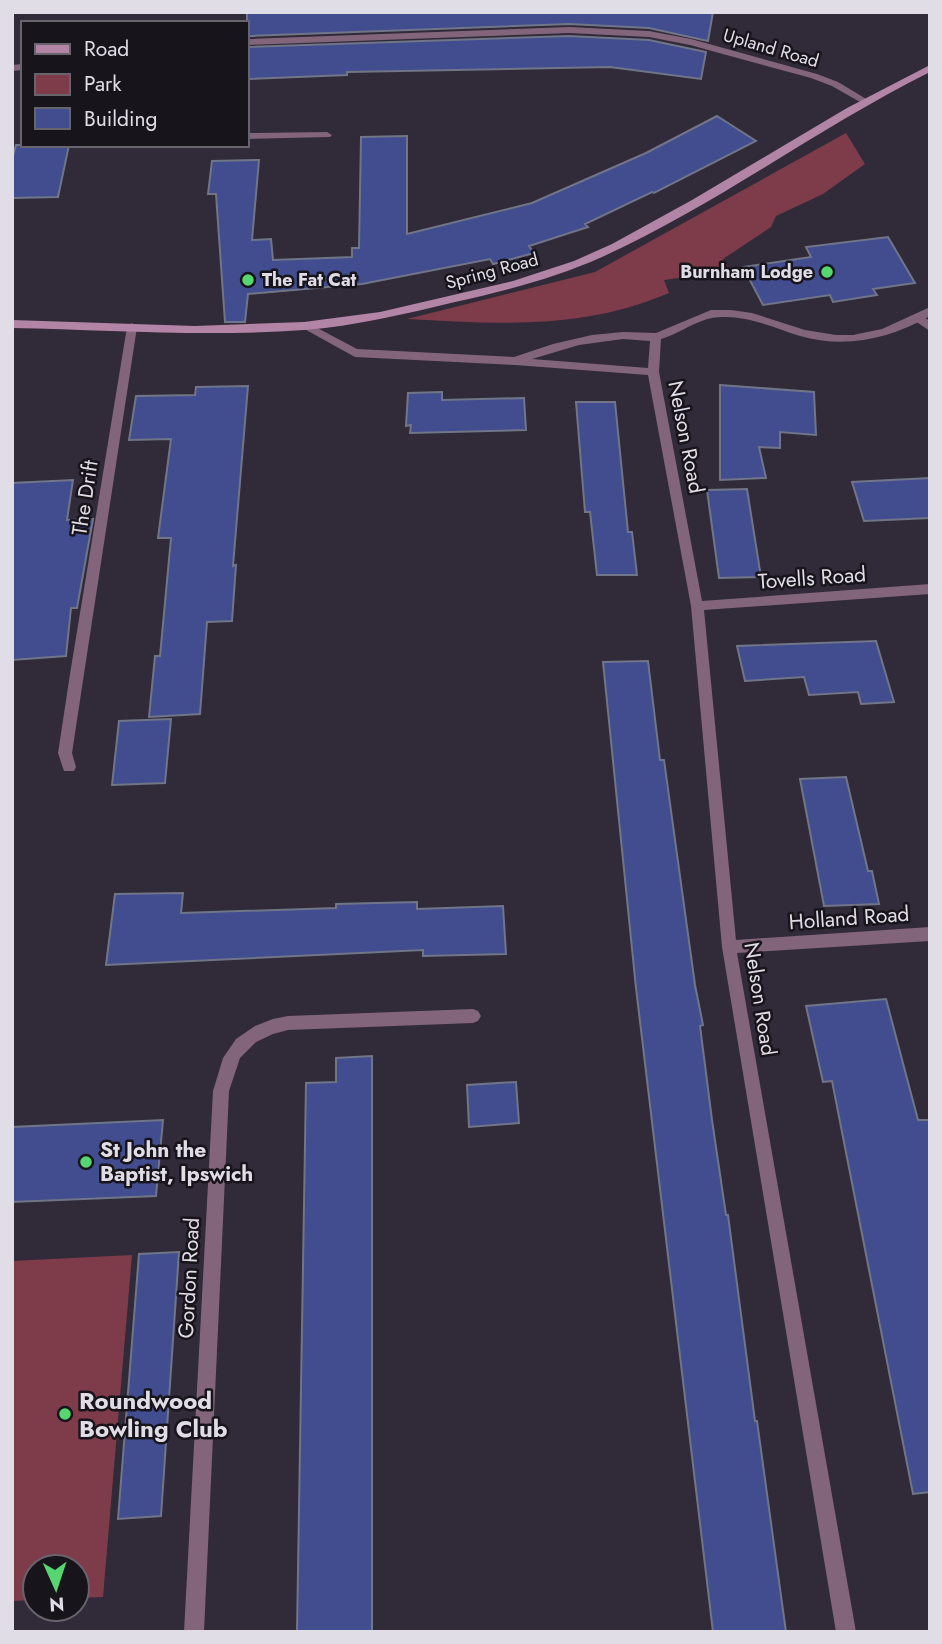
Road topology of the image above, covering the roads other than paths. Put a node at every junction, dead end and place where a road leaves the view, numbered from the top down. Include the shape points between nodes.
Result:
1 (248, 42) edge
2 (930, 68) edge
3 (863, 100) junction
4 (327, 135) dead end
5 (248, 136) edge
6 (930, 311) edge
7 (919, 318) junction
8 (12, 324) edge
9 (304, 326) junction
10 (132, 327) junction
11 (930, 327) edge
12 (656, 337) junction
13 (515, 361) junction
14 (653, 372) junction
15 (930, 589) edge
16 (697, 606) junction
17 (69, 767) dead end
18 (930, 934) edge
19 (729, 947) junction
20 (473, 1016) dead end
21 (194, 1632) edge
22 (846, 1632) edge

1 - 3 street, Upland Road via 569,30 649,34 814,76
2 - 3 street, Spring Road
3 - 9 street, Spring Road via 749,171 555,273 391,314
4 - 5 street
6 - 7 street
7 - 11 street
7 - 12 street via 865,338 832,340 766,319 719,312
8 - 10 street, Spring Road
9 - 10 street, Spring Road
9 - 13 street, Nelson Road via 355,353
10 - 17 street, The Drift via 65,753
12 - 13 street, Nelson Road via 608,338 545,349
12 - 14 street, Nelson Road
13 - 14 street, Nelson Road
14 - 16 street, Nelson Road
15 - 16 street, Tovells Road
16 - 19 street, Nelson Road
18 - 19 street, Holland Road
19 - 22 street, Nelson Road
20 - 21 street, Gordon Road via 277,1026 247,1037 224,1069

